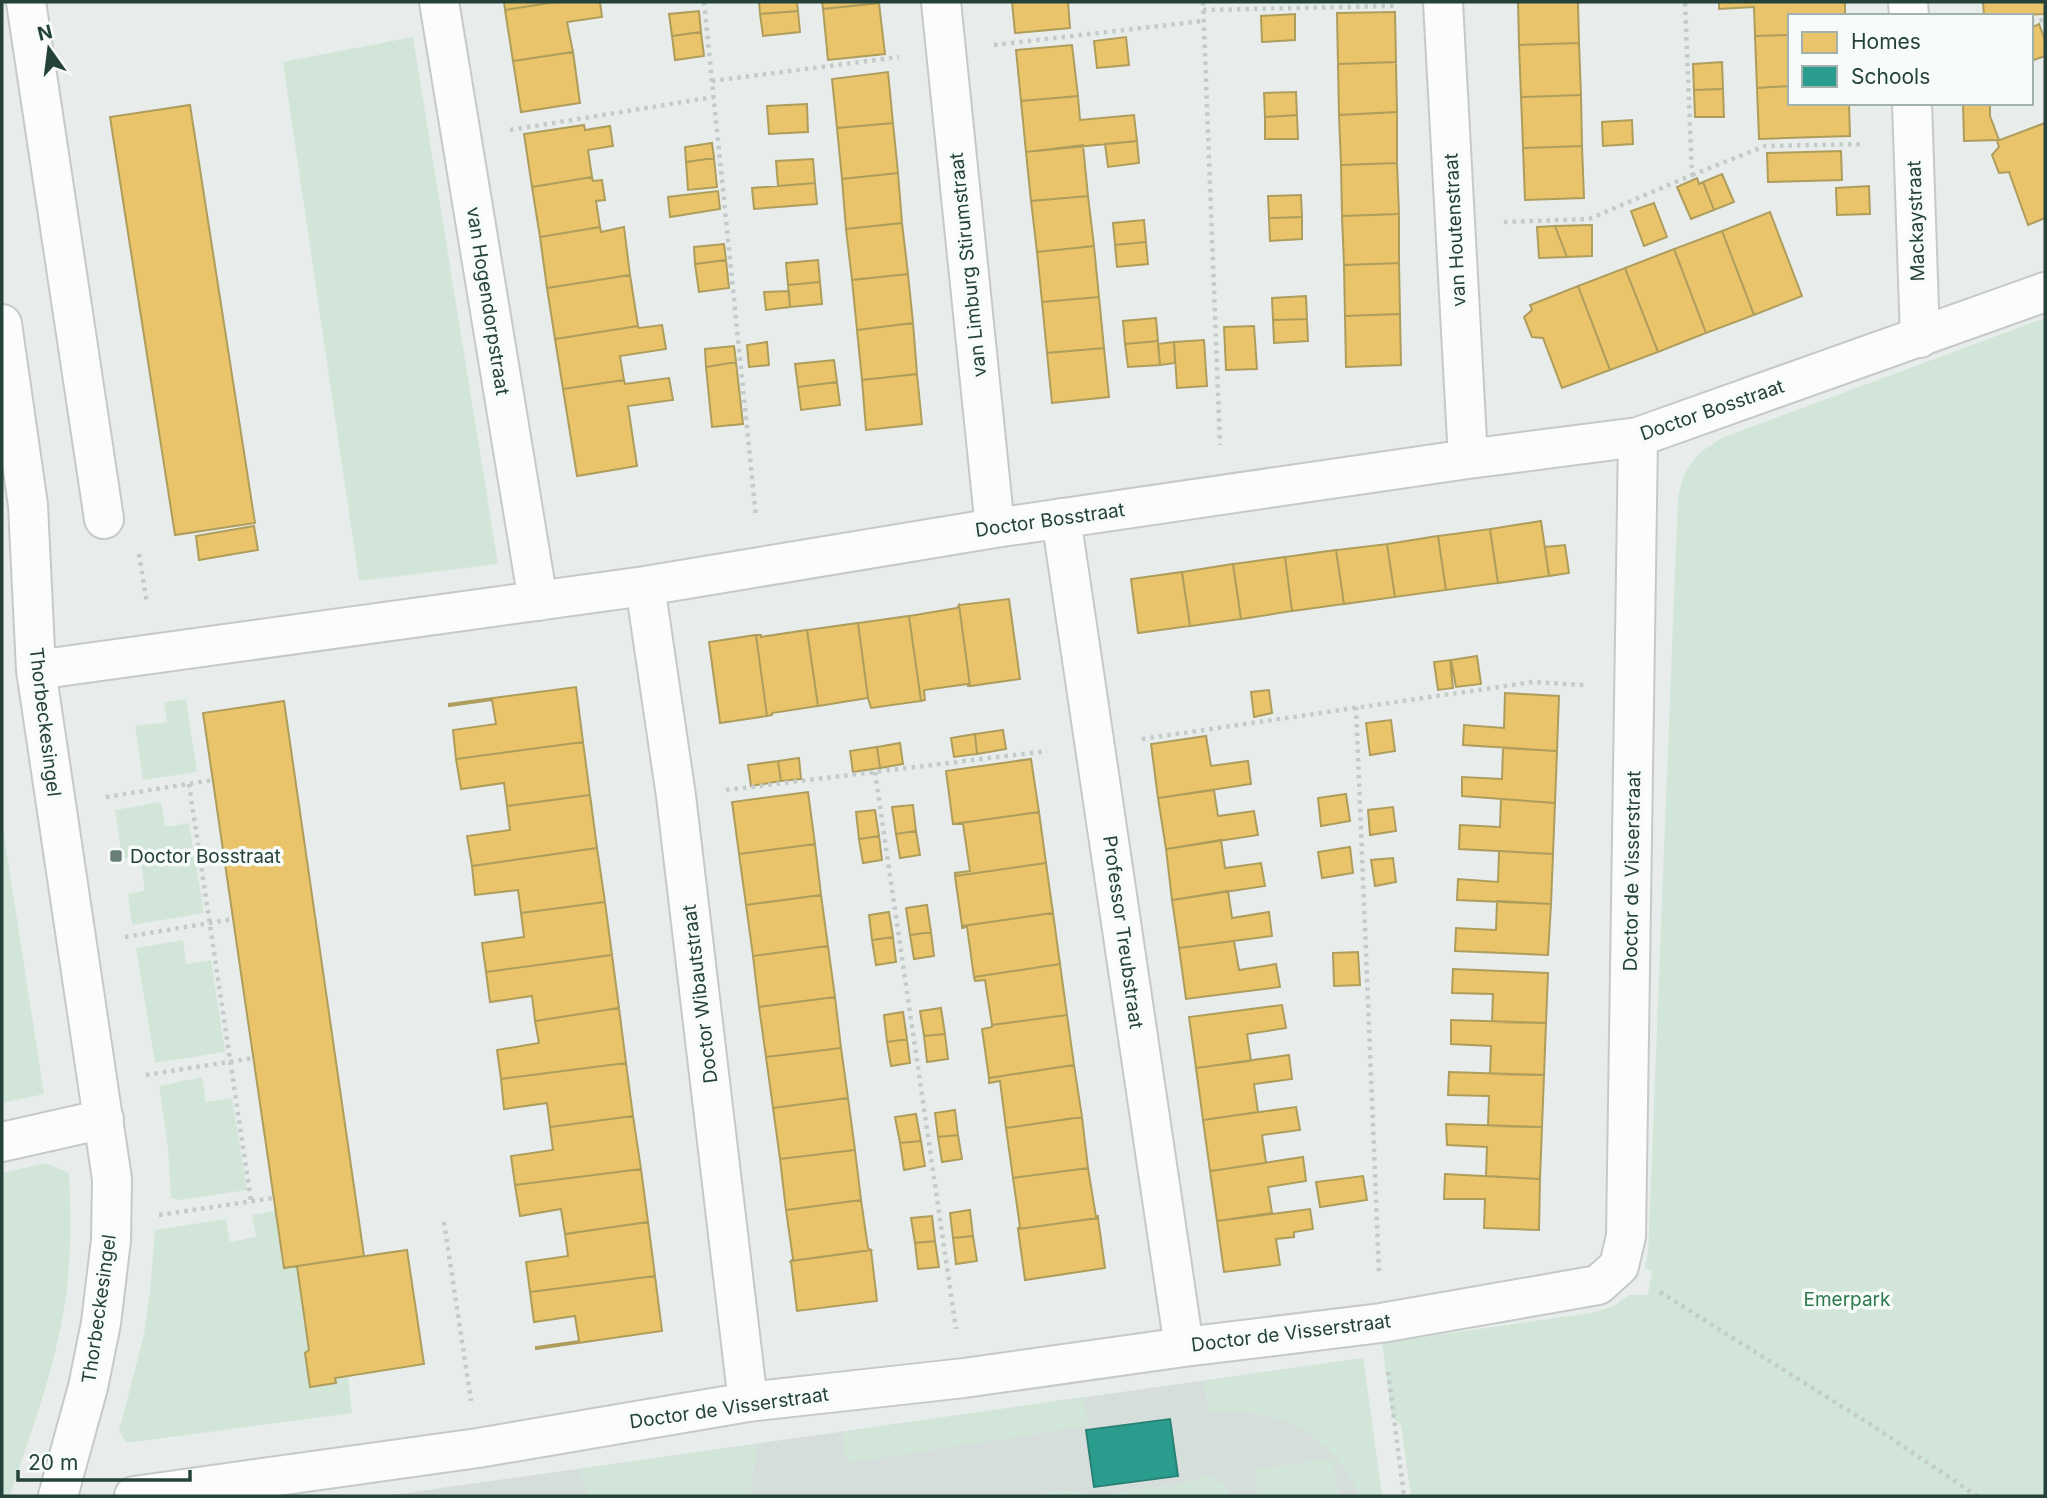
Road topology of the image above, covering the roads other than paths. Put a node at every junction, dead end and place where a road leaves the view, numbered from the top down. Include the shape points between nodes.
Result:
1 (26, 2) edge
2 (439, 2) edge
3 (942, 2) edge
4 (1444, 4) edge
5 (1912, 105) edge
6 (2045, 292) edge
7 (2, 324) edge
8 (1920, 338) junction
9 (1638, 437) junction
10 (1468, 459) junction
11 (15, 507) edge
12 (1061, 518) junction
13 (104, 519) road end
14 (995, 528) junction
15 (645, 586) junction
16 (537, 601) junction
17 (36, 670) junction
18 (104, 1119) junction
19 (2, 1142) edge
20 (1184, 1347) junction
21 (748, 1402) junction
22 (58, 1496) edge
23 (134, 1496) edge

1 - 13 street
2 - 16 street, van Hogendorpstraat
3 - 14 street, van Limburg Stirumstraat
4 - 10 street, van Houtenstraat
5 - 8 street, Mackaystraat
6 - 8 street, Doctor Bosstraat
7 - 11 street, Thorbeckesingel
8 - 9 street, Doctor Bosstraat
9 - 10 street, Doctor Bosstraat
9 - 20 street, Doctor de Visserstraat via 1626,1237 1619,1266 1598,1285 1381,1323
10 - 12 street, Doctor Bosstraat
11 - 17 street, Thorbeckesingel
12 - 14 street, Doctor Bosstraat
12 - 20 street, Professor Treubstraat
14 - 15 street, Doctor Bosstraat
15 - 16 street, Doctor Bosstraat
15 - 21 street, Doctor Wibautstraat via 676,796
16 - 17 street, Doctor Bosstraat
17 - 18 street, Thorbeckesingel
18 - 19 street
18 - 22 street, Thorbeckesingel via 112,1179 111,1240 101,1323
20 - 21 street, Doctor de Visserstraat
21 - 23 street, Doctor de Visserstraat via 478,1448

